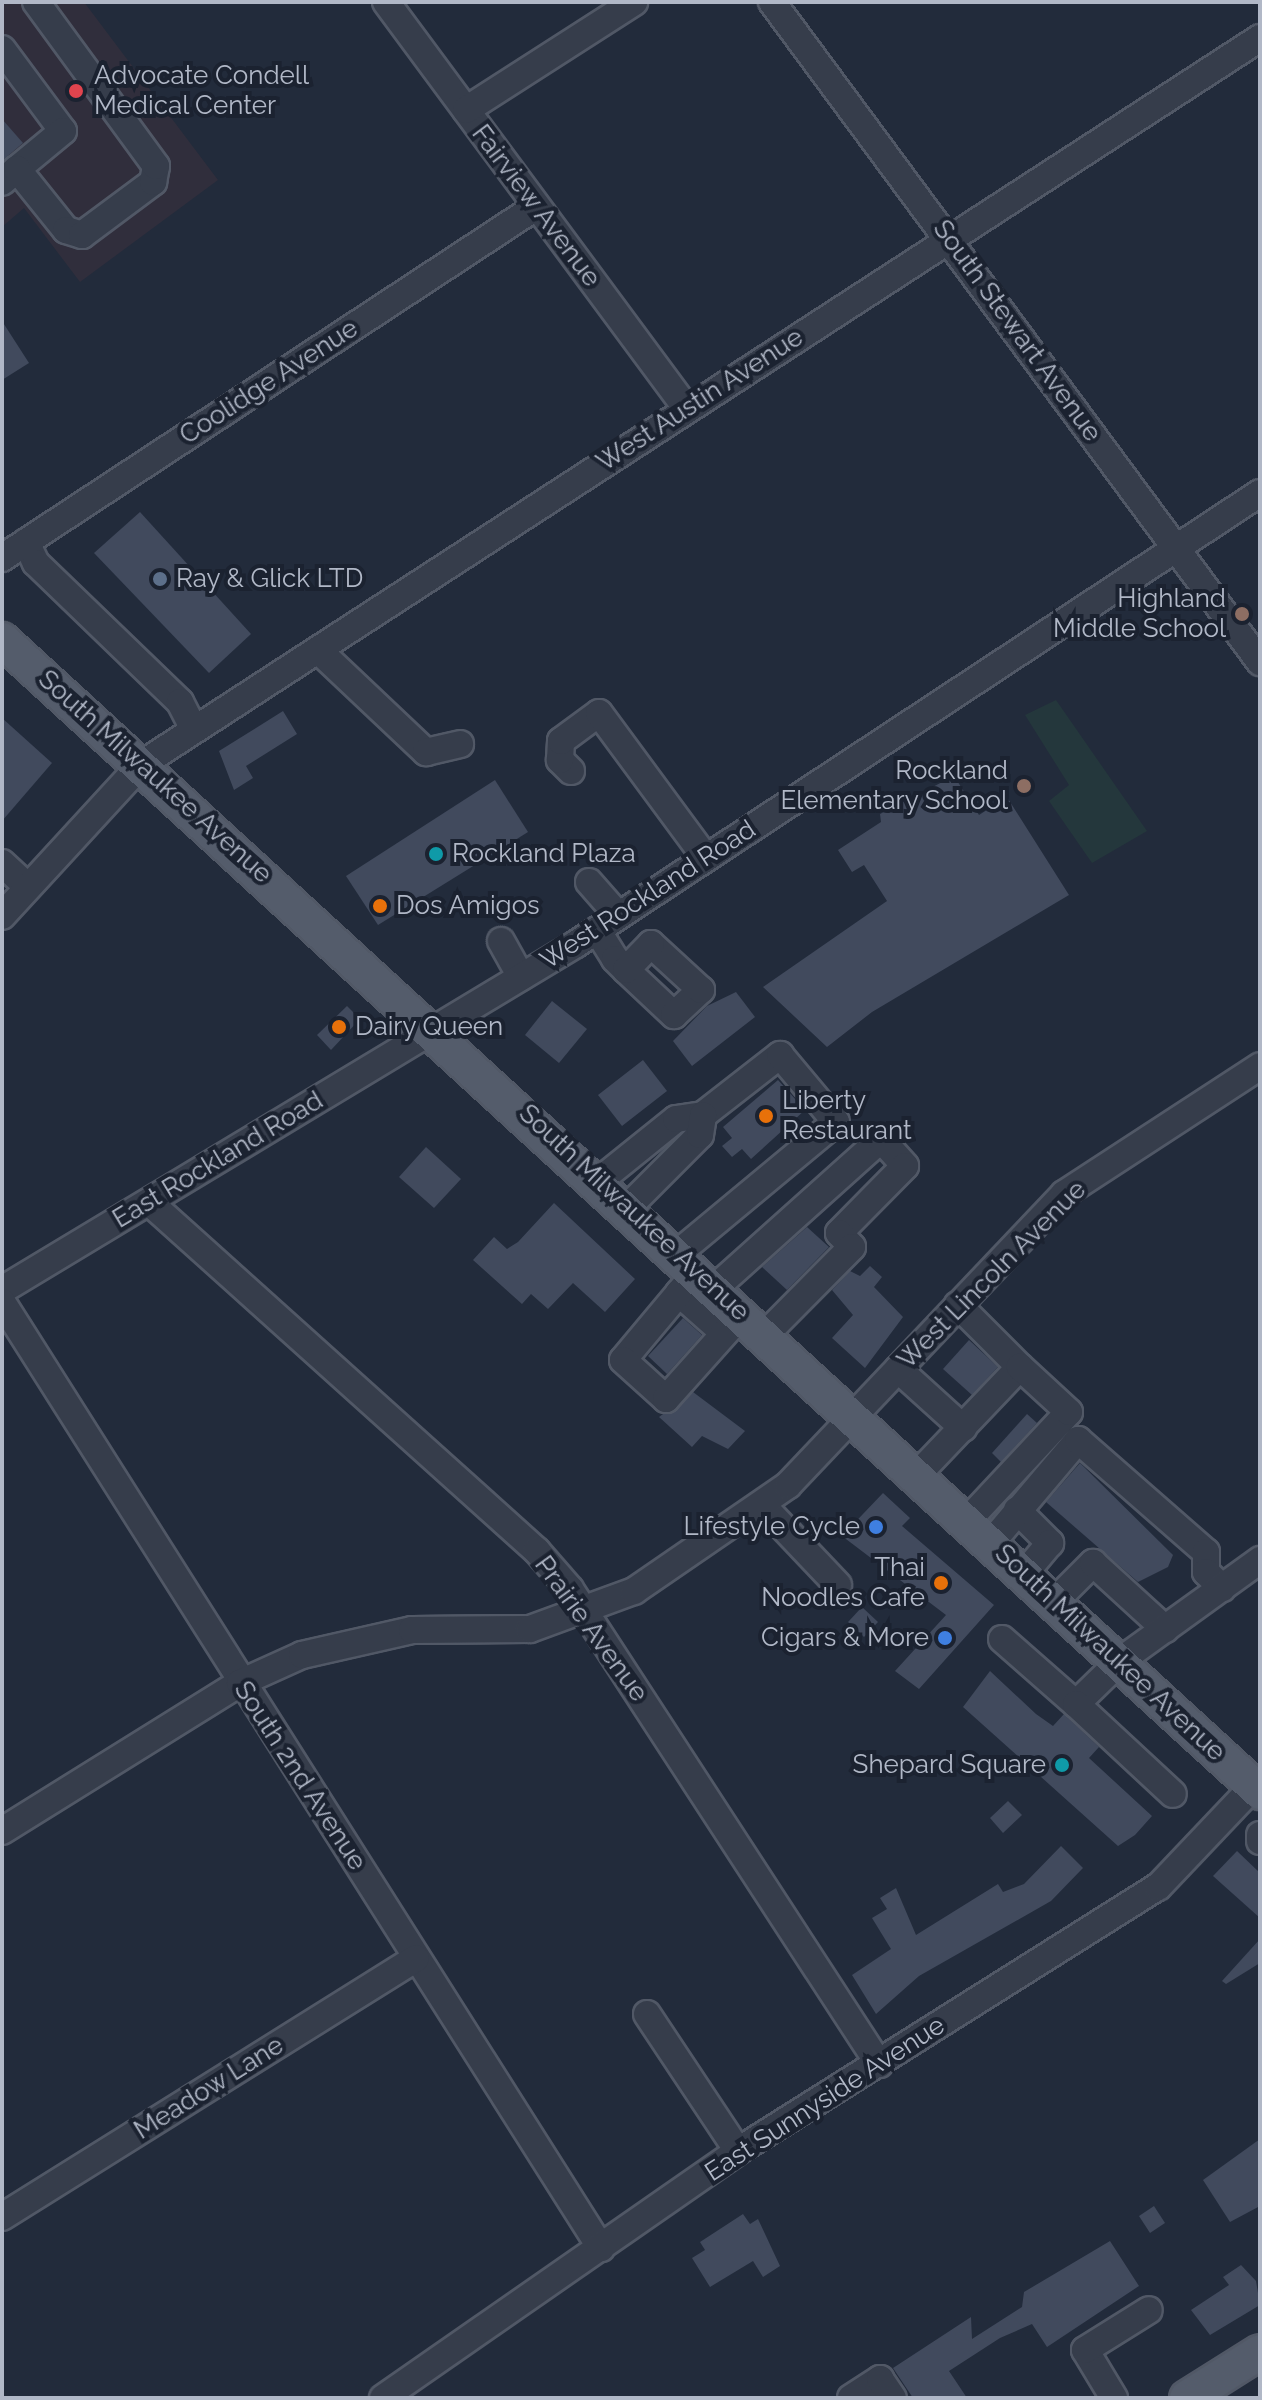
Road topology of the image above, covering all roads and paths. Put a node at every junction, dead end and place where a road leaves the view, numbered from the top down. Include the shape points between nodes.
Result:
1 (36, 2) edge
2 (386, 2) edge
3 (634, 2) edge
4 (772, 2) edge
5 (1260, 38) edge
6 (2, 49) edge
7 (466, 110) junction
8 (9, 175) edge
9 (537, 206) junction
10 (948, 238) junction
11 (687, 409) junction
12 (1260, 493) edge
13 (26, 542) junction
14 (1175, 547) junction
15 (2, 558) edge
16 (2, 640) edge
17 (318, 650) junction
18 (1260, 662) edge
19 (194, 730) junction
20 (460, 744) dead end
21 (142, 764) junction
22 (571, 771) dead end
23 (706, 858) junction
24 (2, 863) edge
25 (589, 882) dead end
26 (28, 887) junction
27 (2, 916) edge
28 (608, 923) junction
29 (501, 941) dead end
30 (626, 970) junction
31 (521, 977) junction
32 (435, 1029) junction
33 (1260, 1066) edge
34 (703, 1115) junction
35 (599, 1181) junction
36 (149, 1202) junction
37 (627, 1208) junction
38 (692, 1277) junction
39 (2, 1290) edge
40 (2, 1302) edge
41 (958, 1305) junction
42 (744, 1327) junction
43 (1020, 1367) junction
44 (898, 1369) junction
45 (853, 1417) junction
46 (963, 1428) junction
47 (917, 1475) junction
48 (763, 1506) junction
49 (1017, 1510) junction
50 (979, 1532) junction
51 (1260, 1560) edge
52 (1024, 1574) junction
53 (838, 1585) dead end
54 (1222, 1588) junction
55 (1055, 1601) junction
56 (585, 1612) junction
57 (1165, 1629) junction
58 (1002, 1639) dead end
59 (1120, 1661) junction
60 (240, 1683) junction
61 (1076, 1704) junction
62 (1257, 1789) edge
63 (1173, 1794) dead end
64 (6, 1821) edge
65 (416, 1958) junction
66 (647, 2014) dead end
67 (879, 2064) junction
68 (738, 2151) junction
69 (2, 2217) edge
70 (601, 2248) junction
71 (1149, 2310) dead end
72 (1260, 2352) edge
73 (383, 2398) edge
74 (851, 2398) edge
75 (893, 2398) edge
76 (1114, 2398) edge
77 (1187, 2398) edge

1 - 8 street via 156,166 153,182 82,235 66,230
2 - 7 street, Fairview Avenue
3 - 7 street
4 - 10 street, South Stewart Avenue
5 - 10 street, West Austin Avenue
6 - 8 street via 63,131
7 - 9 street, Fairview Avenue
9 - 11 street, Fairview Avenue
9 - 13 street, Coolidge Avenue
10 - 11 street, West Austin Avenue
10 - 14 street, South Stewart Avenue
11 - 17 street, West Austin Avenue
12 - 14 street, West Rockland Road
13 - 15 street, Coolidge Avenue
13 - 19 street via 36,563 180,702
14 - 18 street, South Stewart Avenue
14 - 23 street, West Rockland Road
16 - 21 main road, South Milwaukee Avenue
17 - 19 street, West Austin Avenue
17 - 20 street via 426,752
19 - 21 street, West Austin Avenue
21 - 26 street, West Austin Avenue
21 - 32 main road, South Milwaukee Avenue
22 - 23 street via 560,760 561,741 599,713
23 - 28 street, West Rockland Road
24 - 26 street
25 - 28 street
26 - 27 street, West Austin Avenue
28 - 30 street
28 - 31 street, West Rockland Road
29 - 31 street
30 - 30 street via 654,945 701,990 679,1014
31 - 32 street, West Rockland Road
32 - 35 main road, South Milwaukee Avenue
32 - 36 street, East Rockland Road
33 - 41 street, West Lincoln Avenue via 1064,1194
34 - 35 street via 676,1119
34 - 37 street via 700,1135
34 - 38 street via 777,1052 838,1117
35 - 37 main road, South Milwaukee Avenue
36 - 39 street, East Rockland Road
36 - 56 street, Prairie Avenue via 537,1551
37 - 38 main road, South Milwaukee Avenue
38 - 42 main road, South Milwaukee Avenue
38 - 42 street via 624,1363 666,1399
38 - 42 street via 881,1139 905,1166 839,1233 852,1247
40 - 60 street, South 2nd Avenue
41 - 43 street
41 - 44 street, West Lincoln Avenue
42 - 45 main road, South Milwaukee Avenue
43 - 46 street
43 - 50 street via 1069,1412
44 - 45 street, West Lincoln Avenue
44 - 46 street
45 - 47 main road, South Milwaukee Avenue
45 - 48 street, West Lincoln Avenue
46 - 47 street
47 - 50 main road, South Milwaukee Avenue
48 - 53 street
48 - 56 street, West Lincoln Avenue via 634,1591
49 - 50 street
49 - 52 street via 1050,1543
49 - 54 street via 1080,1441 1206,1552 1206,1572
50 - 52 main road, South Milwaukee Avenue
51 - 54 street
52 - 55 main road, South Milwaukee Avenue
54 - 57 street
55 - 57 street via 1093,1563
55 - 59 main road, South Milwaukee Avenue
56 - 60 street, West Lincoln Avenue via 530,1629 361,1637
56 - 67 street, Prairie Avenue
57 - 59 street
58 - 61 street
59 - 61 street
59 - 62 main road, South Milwaukee Avenue
60 - 64 street, West Lincoln Avenue
60 - 65 street, South 2nd Avenue
61 - 63 street
62 - 67 street, East Sunnyside Avenue via 1158,1887
65 - 69 street, Meadow Lane
65 - 70 street, South 2nd Avenue
66 - 68 street
67 - 68 street, East Sunnyside Avenue
68 - 70 street, East Sunnyside Avenue
70 - 73 street, East Sunnyside Avenue
71 - 76 street via 1085,2350
72 - 77 main road
74 - 75 street via 880,2379

